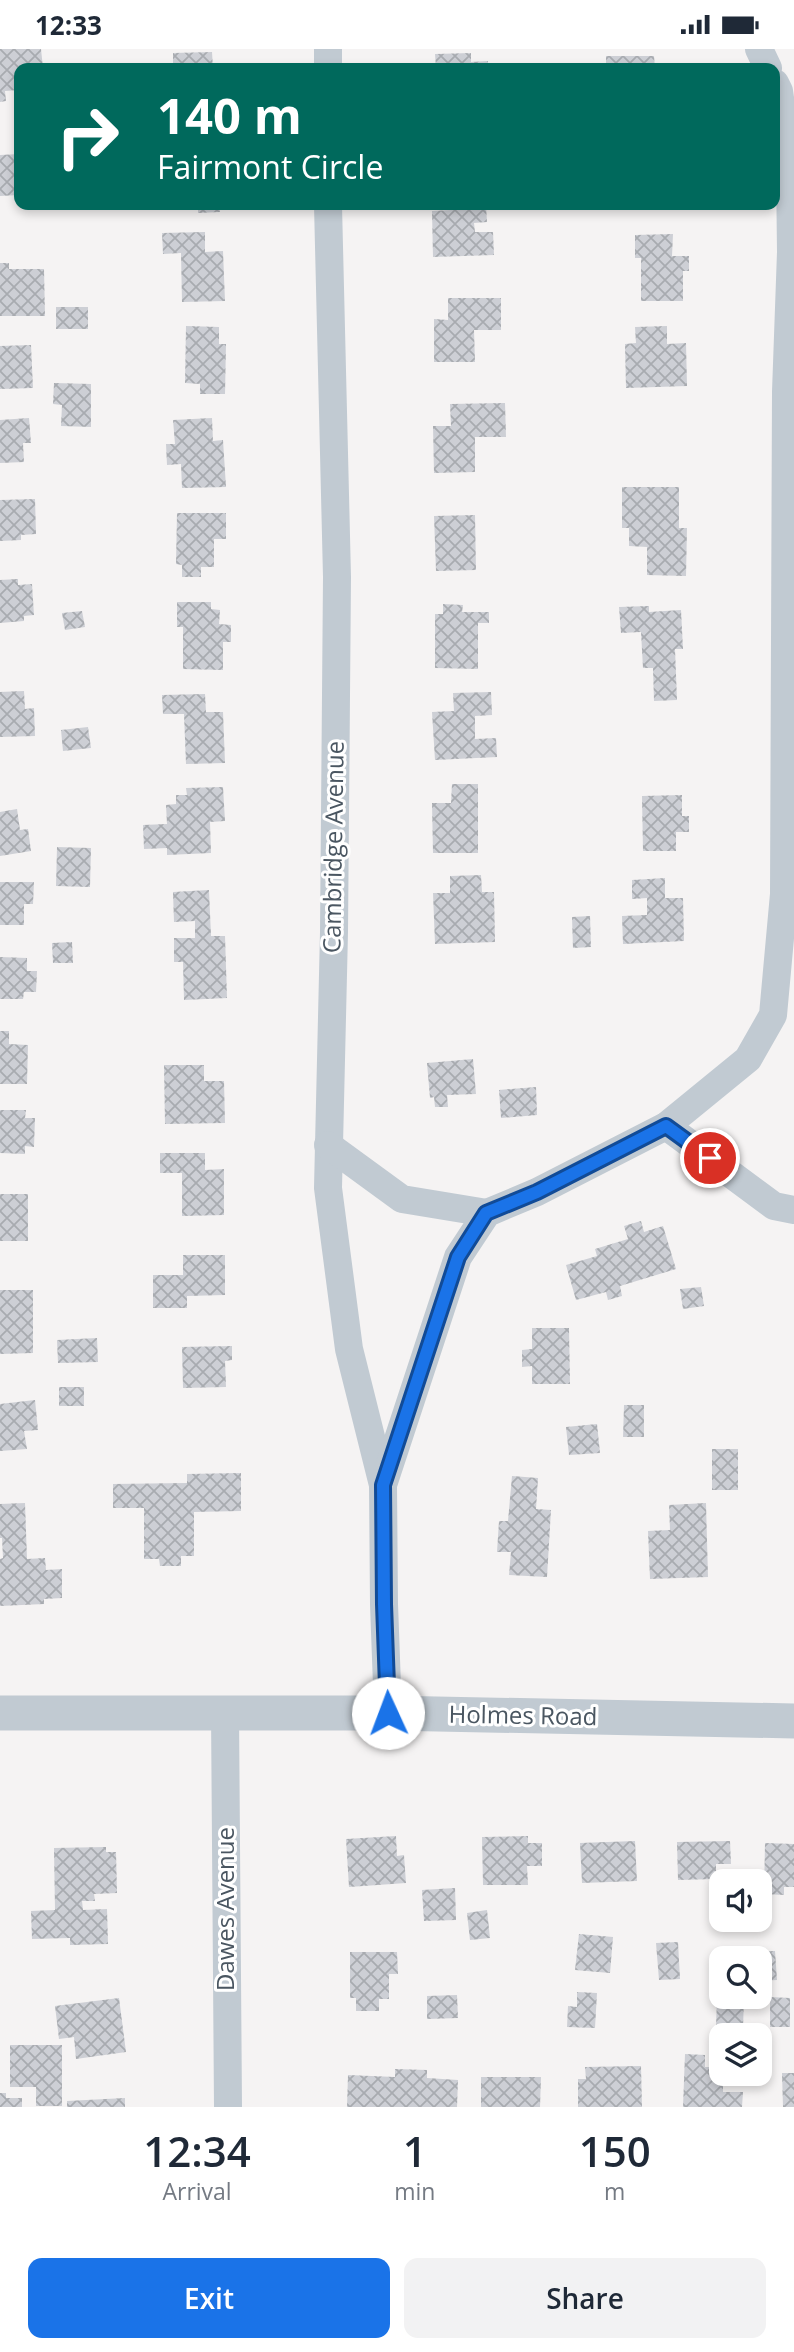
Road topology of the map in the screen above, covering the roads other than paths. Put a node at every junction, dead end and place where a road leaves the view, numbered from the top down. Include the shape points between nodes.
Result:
1 (780, 98) edge
2 (328, 210) edge
3 (666, 1126) junction
4 (328, 1145) junction
5 (794, 1210) edge
6 (486, 1213) junction
7 (383, 1485) junction
8 (225, 1712) junction
9 (0, 1713) edge
10 (388, 1713) junction
11 (794, 1721) edge
12 (228, 2107) edge

1 - 3 street via 790,168 792,252 786,392 784,894 773,1015 748,1059
2 - 4 street, Cambridge Avenue via 337,577
3 - 5 street via 774,1206
3 - 6 street
4 - 6 street via 402,1199
4 - 7 street, Cambridge Avenue via 328,1188 349,1349
6 - 7 street via 458,1257
7 - 10 street
8 - 9 street, Holmes Road
8 - 10 street, Holmes Road
8 - 12 street, Dawes Avenue
10 - 11 street, Holmes Road

